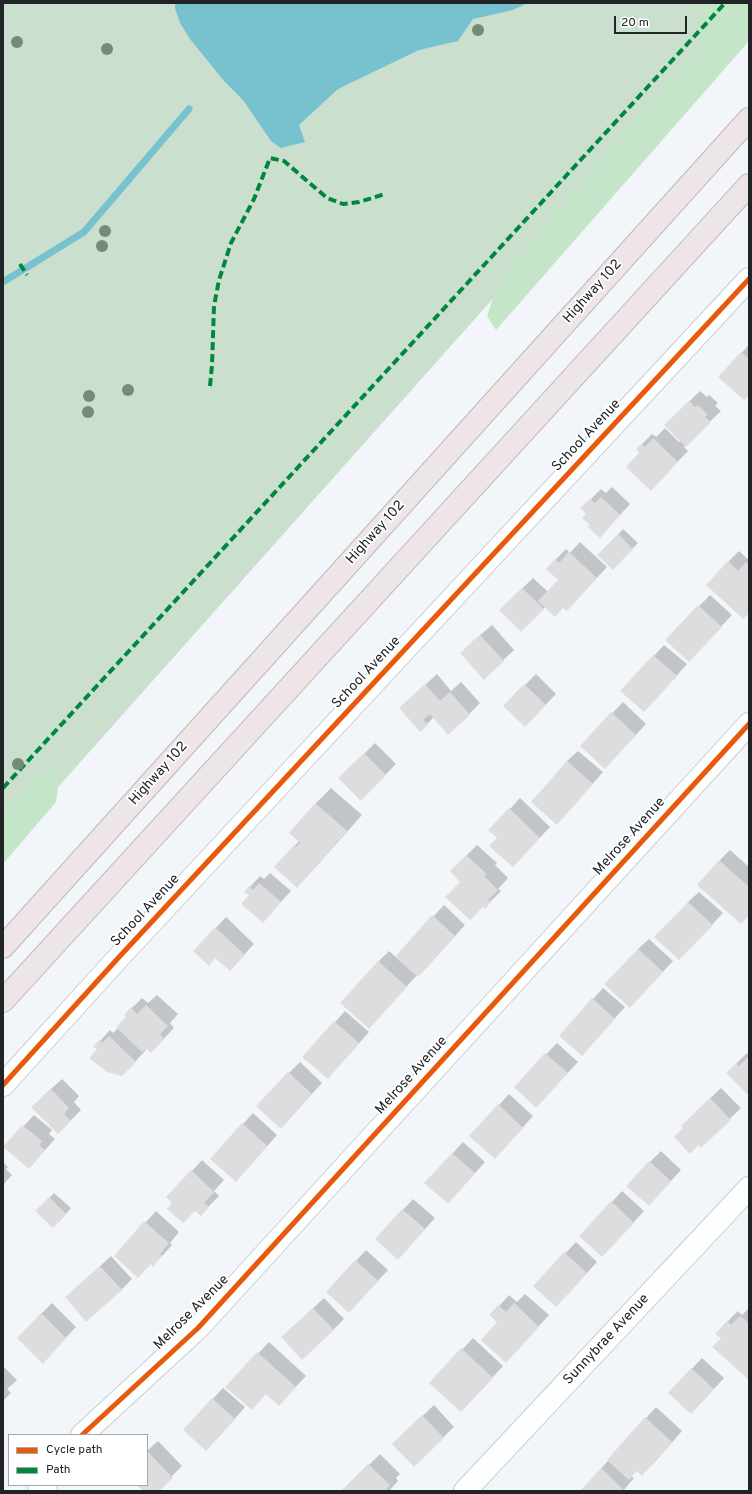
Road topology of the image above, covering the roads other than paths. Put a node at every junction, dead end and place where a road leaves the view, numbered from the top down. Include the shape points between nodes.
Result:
1 (749, 119) edge
2 (749, 185) edge
3 (749, 279) edge
4 (749, 724) edge
5 (3, 947) edge
6 (3, 1001) edge
7 (3, 1085) edge
8 (749, 1188) edge
9 (83, 1434) edge
10 (466, 1491) edge

1 - 5 highway, Highway 102
2 - 6 highway
3 - 7 street, School Avenue
4 - 9 street, Melrose Avenue via 198,1328
8 - 10 street, Sunnybrae Avenue

